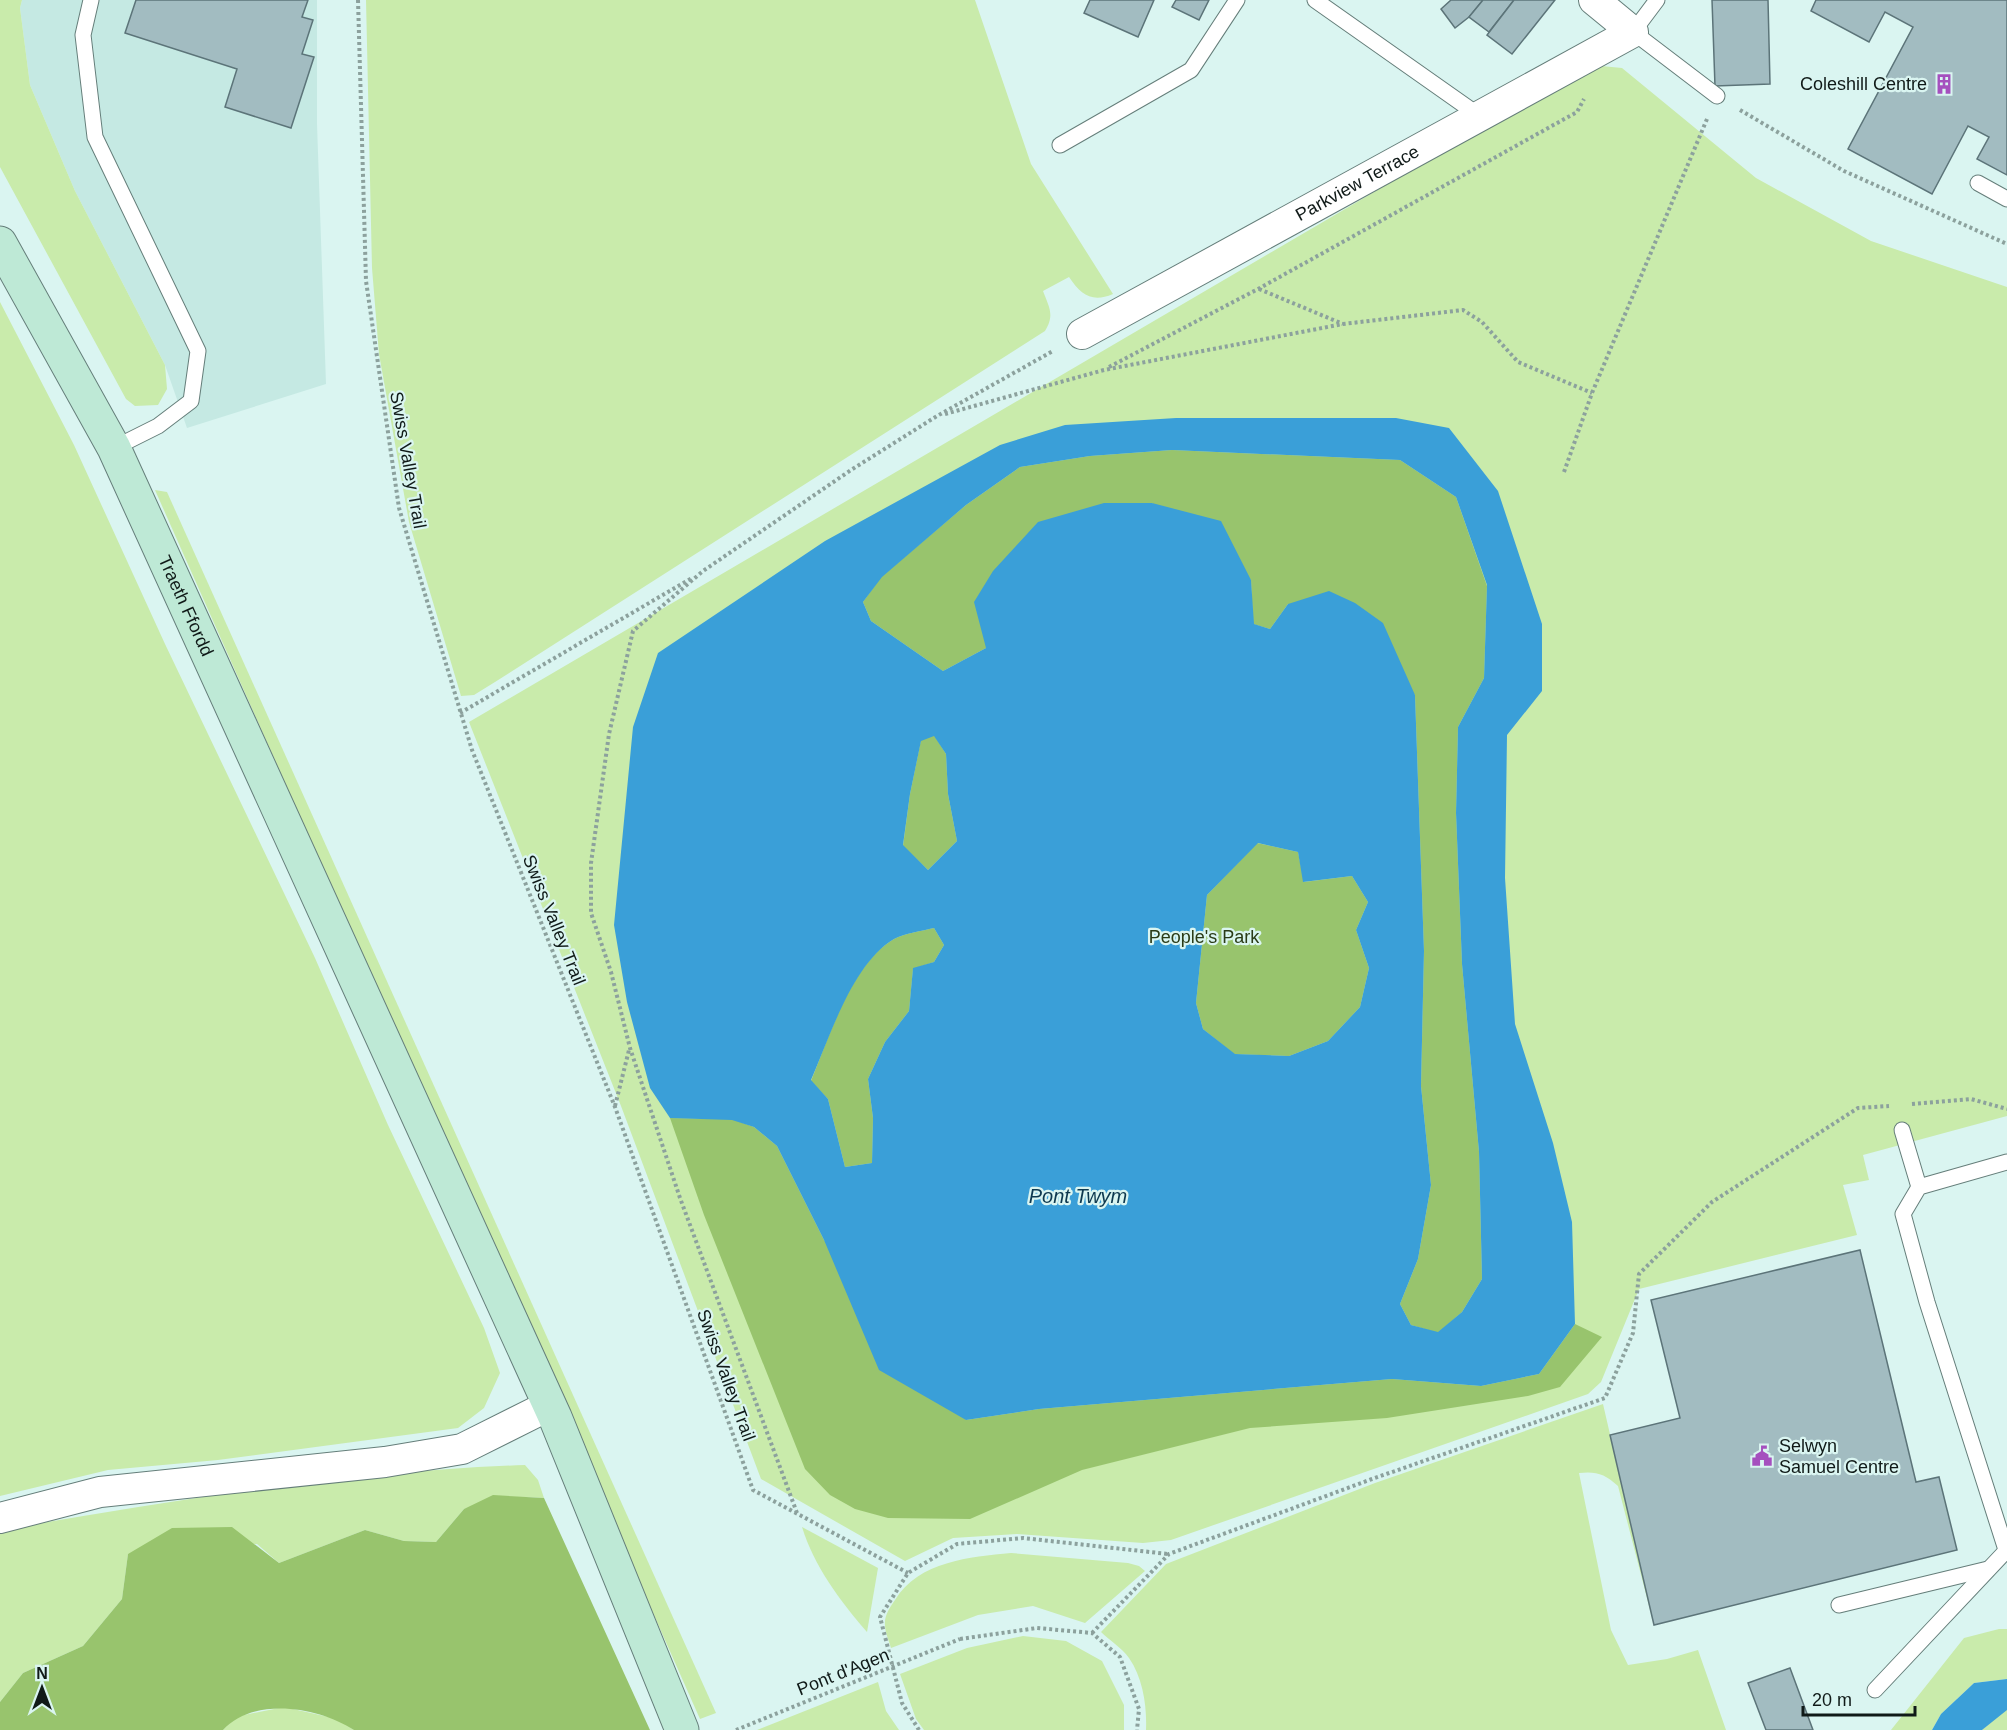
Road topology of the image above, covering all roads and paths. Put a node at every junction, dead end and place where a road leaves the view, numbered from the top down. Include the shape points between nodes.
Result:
1 (91, 0) edge
2 (358, 0) edge
3 (1237, 0) edge
4 (1315, 0) edge
5 (1594, 0) edge
6 (1657, 0) edge
7 (1633, 32) junction
8 (1588, 92) dead end
9 (1717, 96) junction
10 (1481, 117) junction
11 (1060, 145) dead end
12 (1978, 183) dead end
13 (2007, 199) edge
14 (0, 243) edge
15 (2007, 244) edge
16 (1258, 289) junction
17 (1343, 324) junction
18 (1082, 334) joint
19 (1104, 370) junction
20 (1592, 393) junction
21 (937, 416) junction
22 (114, 448) junction
23 (1564, 472) dead end
24 (703, 571) junction
25 (460, 713) junction
26 (630, 1048) junction
27 (1904, 1105) dead end
28 (1892, 1106) dead end
29 (615, 1107) junction
30 (2007, 1109) edge
31 (1902, 1130) dead end
32 (2007, 1162) edge
33 (1919, 1187) junction
34 (550, 1405) junction
35 (797, 1514) junction
36 (0, 1518) edge
37 (2006, 1552) edge
38 (1169, 1554) junction
39 (1988, 1569) junction
40 (908, 1573) junction
41 (1839, 1605) dead end
42 (1092, 1633) junction
43 (1875, 1690) dead end
44 (682, 1730) edge
45 (736, 1730) edge
46 (919, 1730) edge
47 (1137, 1730) edge

1 - 22 lane via 83,35 95,137 198,351 191,401 158,426
2 - 25 path, Swiss Valley Trail via 366,281 399,508
3 - 11 lane via 1191,70
4 - 10 lane
5 - 7 street
6 - 7 lane
7 - 9 lane
7 - 10 street, Parkview Terrace
8 - 16 path via 1577,112
9 - 15 path via 1844,171
9 - 20 path
10 - 18 street, Parkview Terrace
12 - 13 lane
14 - 22 main road, Traeth Ffordd
16 - 17 path
16 - 19 path
17 - 19 path
17 - 20 path via 1463,310 1482,322 1518,362
18 - 21 path
19 - 21 path
20 - 23 path
21 - 24 path
22 - 34 main road, Traeth Ffordd
24 - 25 path
24 - 26 path via 633,631 609,734 591,862 591,913
25 - 29 path, Swiss Valley Trail
26 - 29 path
26 - 35 path via 680,1198
27 - 30 path via 1971,1100
28 - 38 path via 1858,1108 1712,1202 1639,1274 1633,1333 1605,1398
29 - 35 path, Swiss Valley Trail via 753,1490
31 - 33 lane
32 - 33 lane
33 - 37 lane via 1903,1214
34 - 36 street via 462,1449 385,1462 100,1492
34 - 44 main road, Traeth Ffordd
35 - 40 path, Swiss Valley Trail
37 - 39 lane
38 - 40 path via 1023,1538 957,1544
38 - 42 path
39 - 41 lane
39 - 43 lane
40 - 46 path via 880,1617 902,1703
42 - 45 path, Pont d'Agen, bridge via 1036,1628 960,1639
42 - 47 path via 1120,1657 1139,1708

